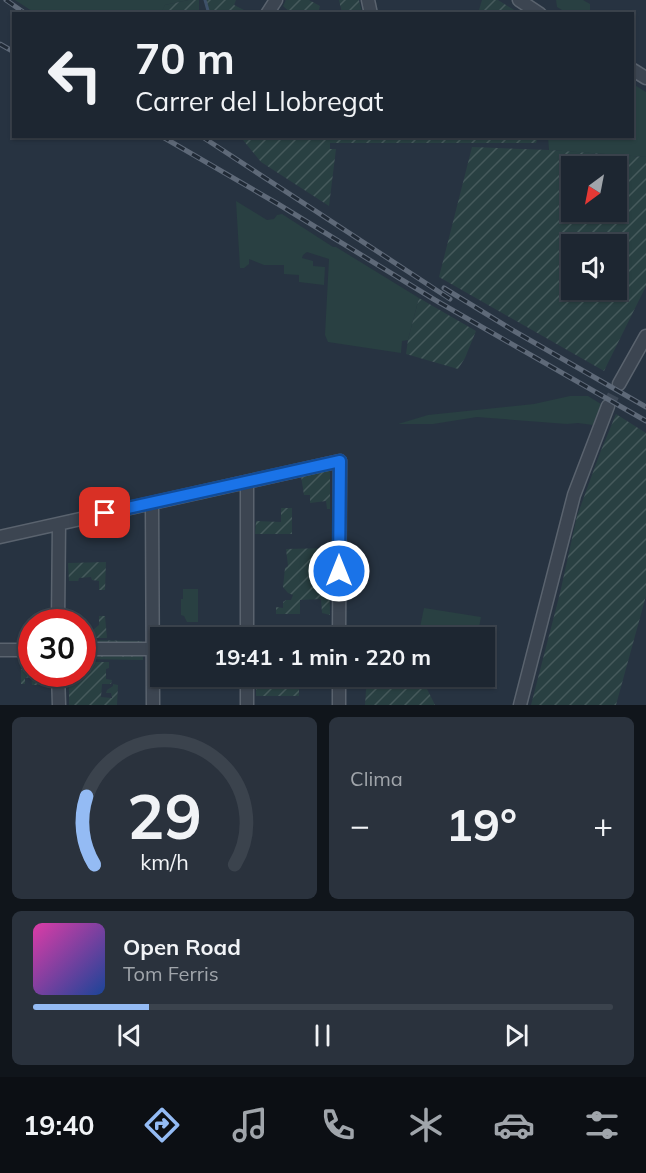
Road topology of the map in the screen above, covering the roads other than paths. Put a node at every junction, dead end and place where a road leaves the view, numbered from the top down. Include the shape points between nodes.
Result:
1 (519, 0) edge
2 (539, 9) edge
3 (646, 336) edge
4 (619, 384) tunnel mouth
5 (608, 406) tunnel mouth
6 (247, 482) junction
7 (152, 502) junction
8 (59, 524) junction
9 (0, 537) edge
10 (58, 609) edge
11 (156, 627) edge
12 (247, 627) edge
13 (339, 627) edge
14 (96, 649) edge
15 (150, 649) edge
16 (0, 650) edge
17 (18, 650) edge
18 (58, 687) edge
19 (154, 687) edge
20 (247, 687) edge
21 (339, 687) edge
22 (59, 705) edge
23 (153, 705) edge
24 (247, 705) edge
25 (339, 705) edge
26 (520, 705) edge

1 - 2 street
3 - 4 street
5 - 26 street via 574,495
6 - 7 street
6 - 12 street
6 - 13 street via 340,461
7 - 8 street
7 - 11 street
8 - 9 street
8 - 10 street
14 - 15 street
16 - 17 street
18 - 22 street
19 - 23 street
20 - 24 street
21 - 25 street

